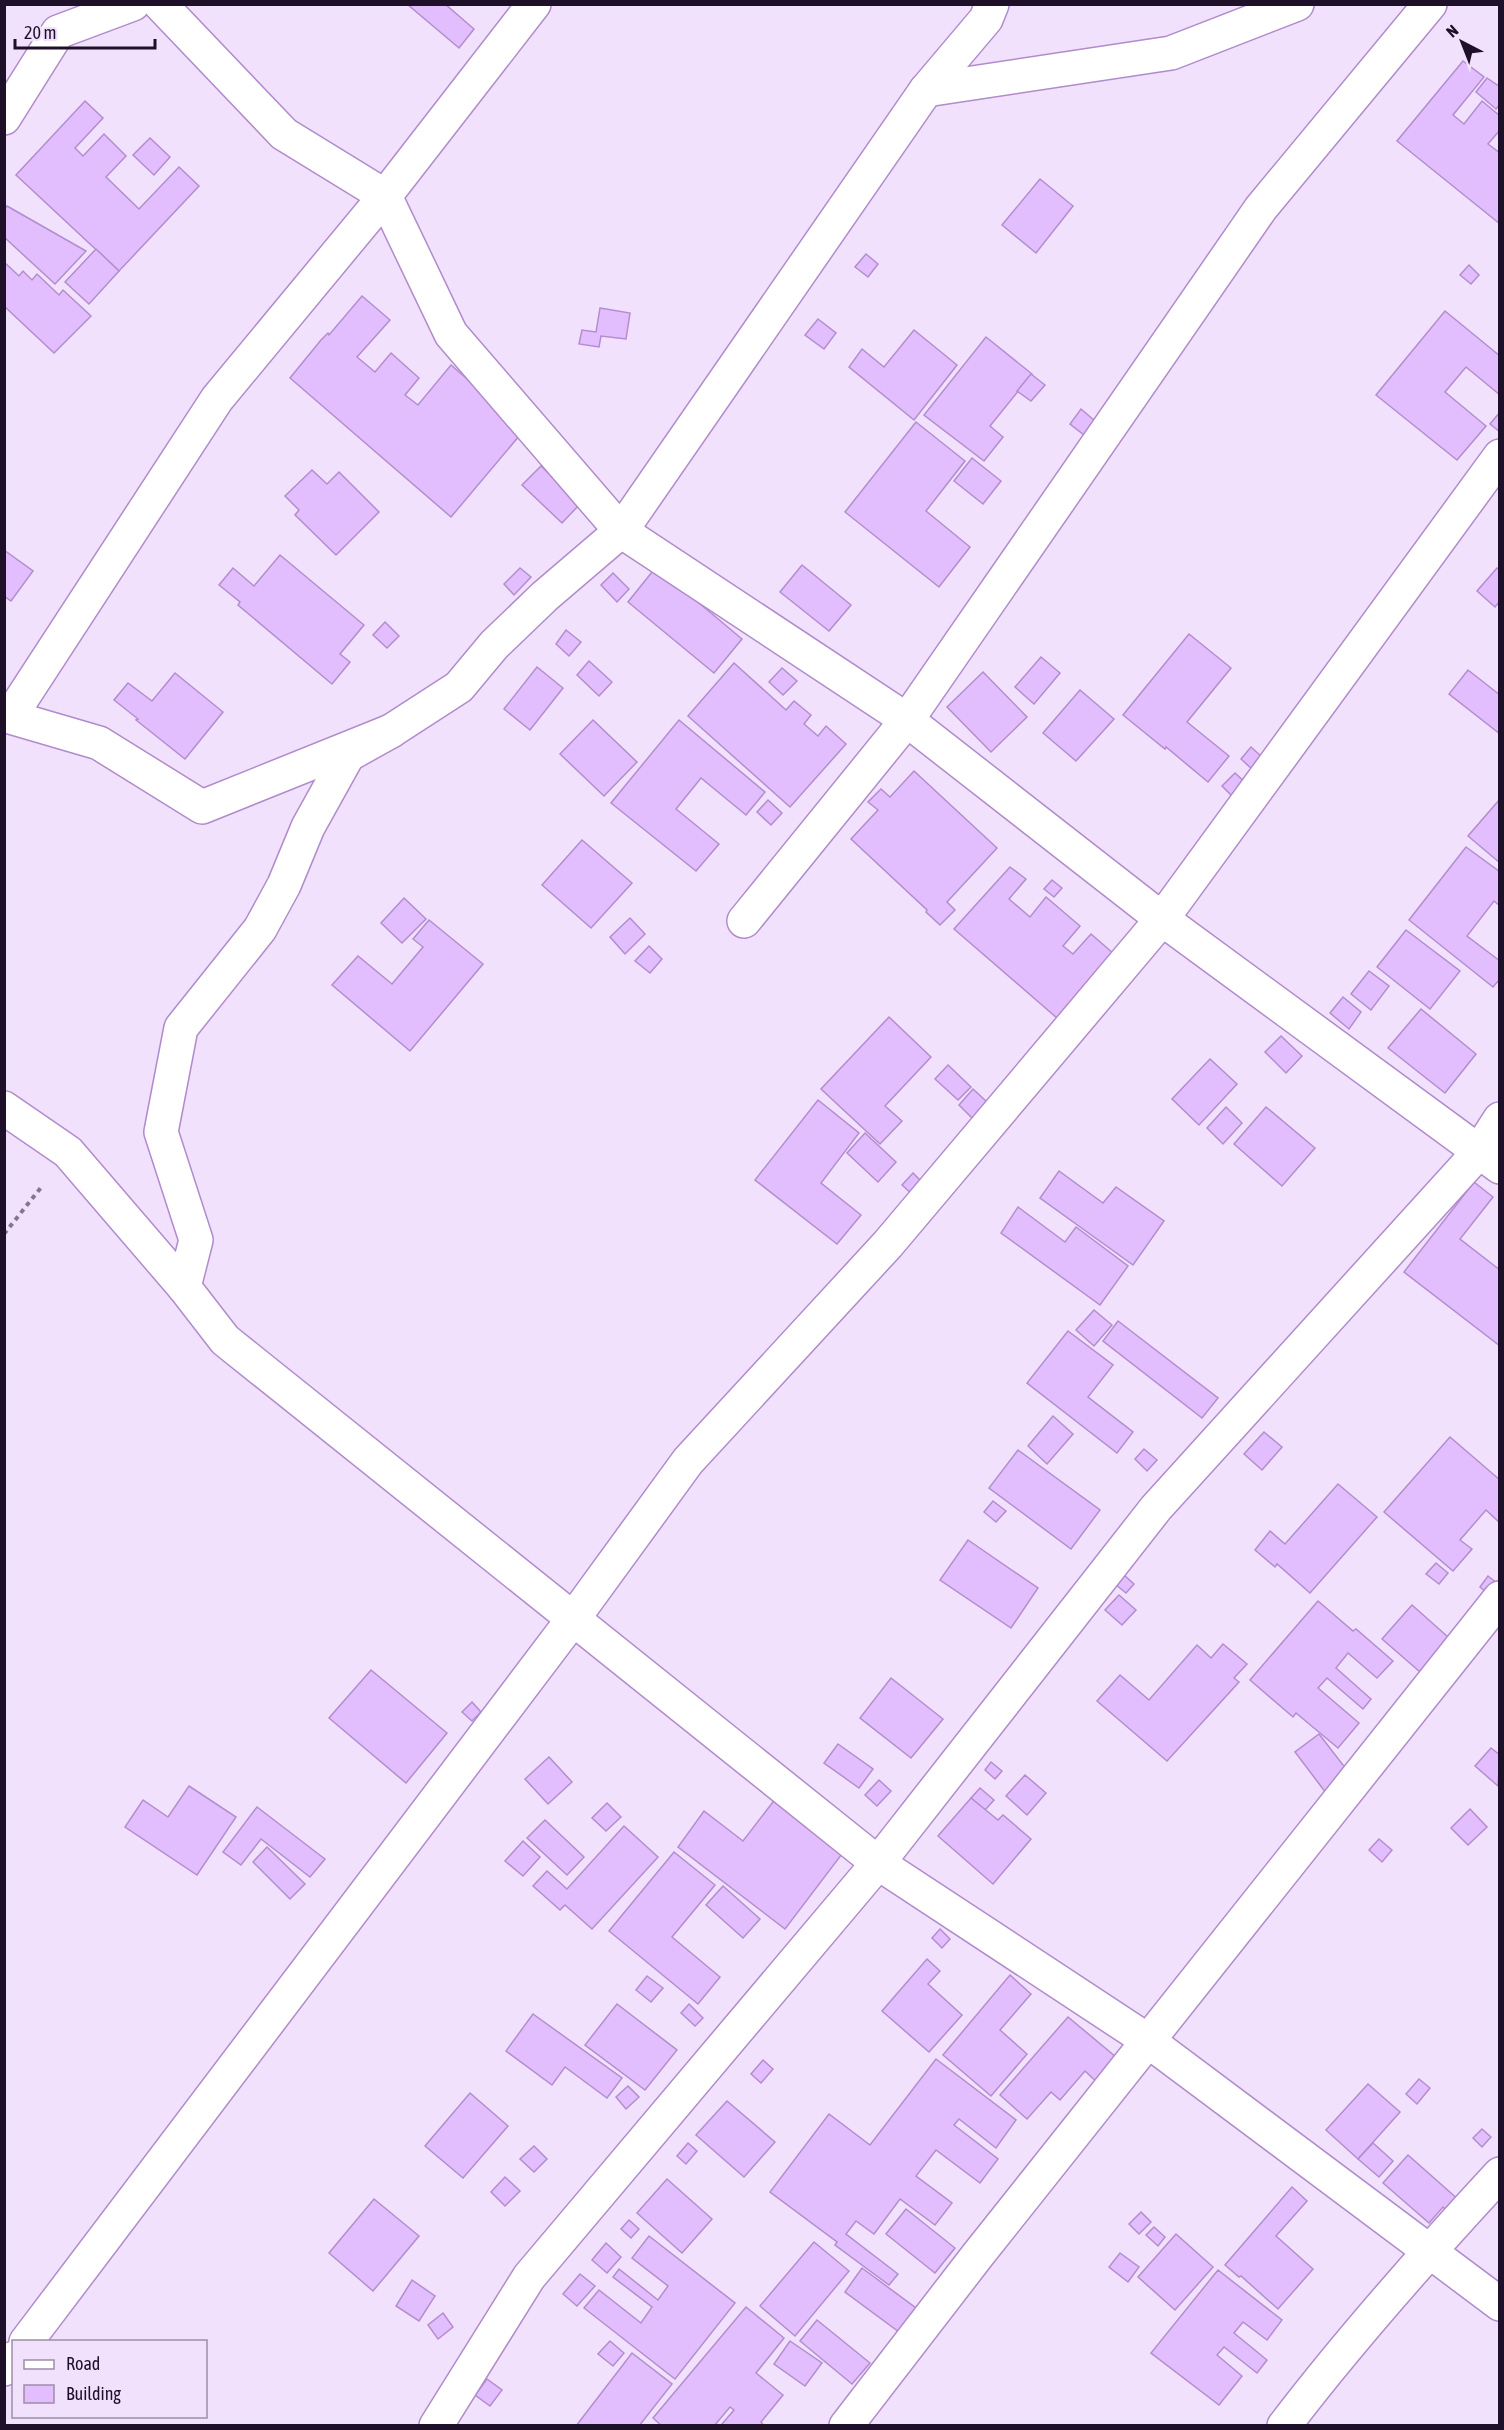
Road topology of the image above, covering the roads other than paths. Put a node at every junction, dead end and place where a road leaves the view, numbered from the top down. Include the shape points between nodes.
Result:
1 (133, 4) edge
2 (160, 4) edge
3 (534, 4) edge
4 (992, 4) edge
5 (1297, 4) edge
6 (1430, 4) edge
7 (926, 90) junction
8 (4, 118) edge
9 (386, 196) junction
10 (1500, 456) edge
11 (621, 531) junction
12 (907, 720) junction
13 (391, 731) junction
14 (1162, 919) junction
15 (744, 921) dead end
16 (4, 1108) edge
17 (1500, 1119) edge
18 (1489, 1160) edge
19 (184, 1287) junction
20 (1500, 1598) edge
21 (573, 1619) junction
22 (878, 1863) junction
23 (1147, 2040) junction
24 (1500, 2174) edge
25 (1428, 2253) junction
26 (1500, 2304) edge
27 (28, 2340) edge
28 (436, 2426) edge
29 (846, 2426) edge
30 (1284, 2426) edge

1 - 8 street via 58,32
2 - 9 street via 284,134
3 - 9 street
4 - 7 street via 986,18
5 - 7 street via 1171,53
6 - 12 street via 1262,208
7 - 11 street
9 - 11 street via 451,333
9 - 13 street via 217,399 10,717 99,743 202,807
10 - 14 street
11 - 12 street
11 - 13 street via 494,645 459,687
12 - 14 street
12 - 15 street
13 - 19 street via 348,756 308,827 260,929 181,1028 161,1132 196,1240
14 - 18 street
14 - 21 street via 888,1244 688,1461
16 - 19 street via 68,1152
17 - 18 street
18 - 22 street via 1156,1508
19 - 21 street via 225,1340
20 - 23 street
21 - 22 street
21 - 27 street
22 - 23 street
22 - 28 street via 529,2277
23 - 25 street
23 - 29 street
24 - 25 street
25 - 26 street
25 - 30 street

